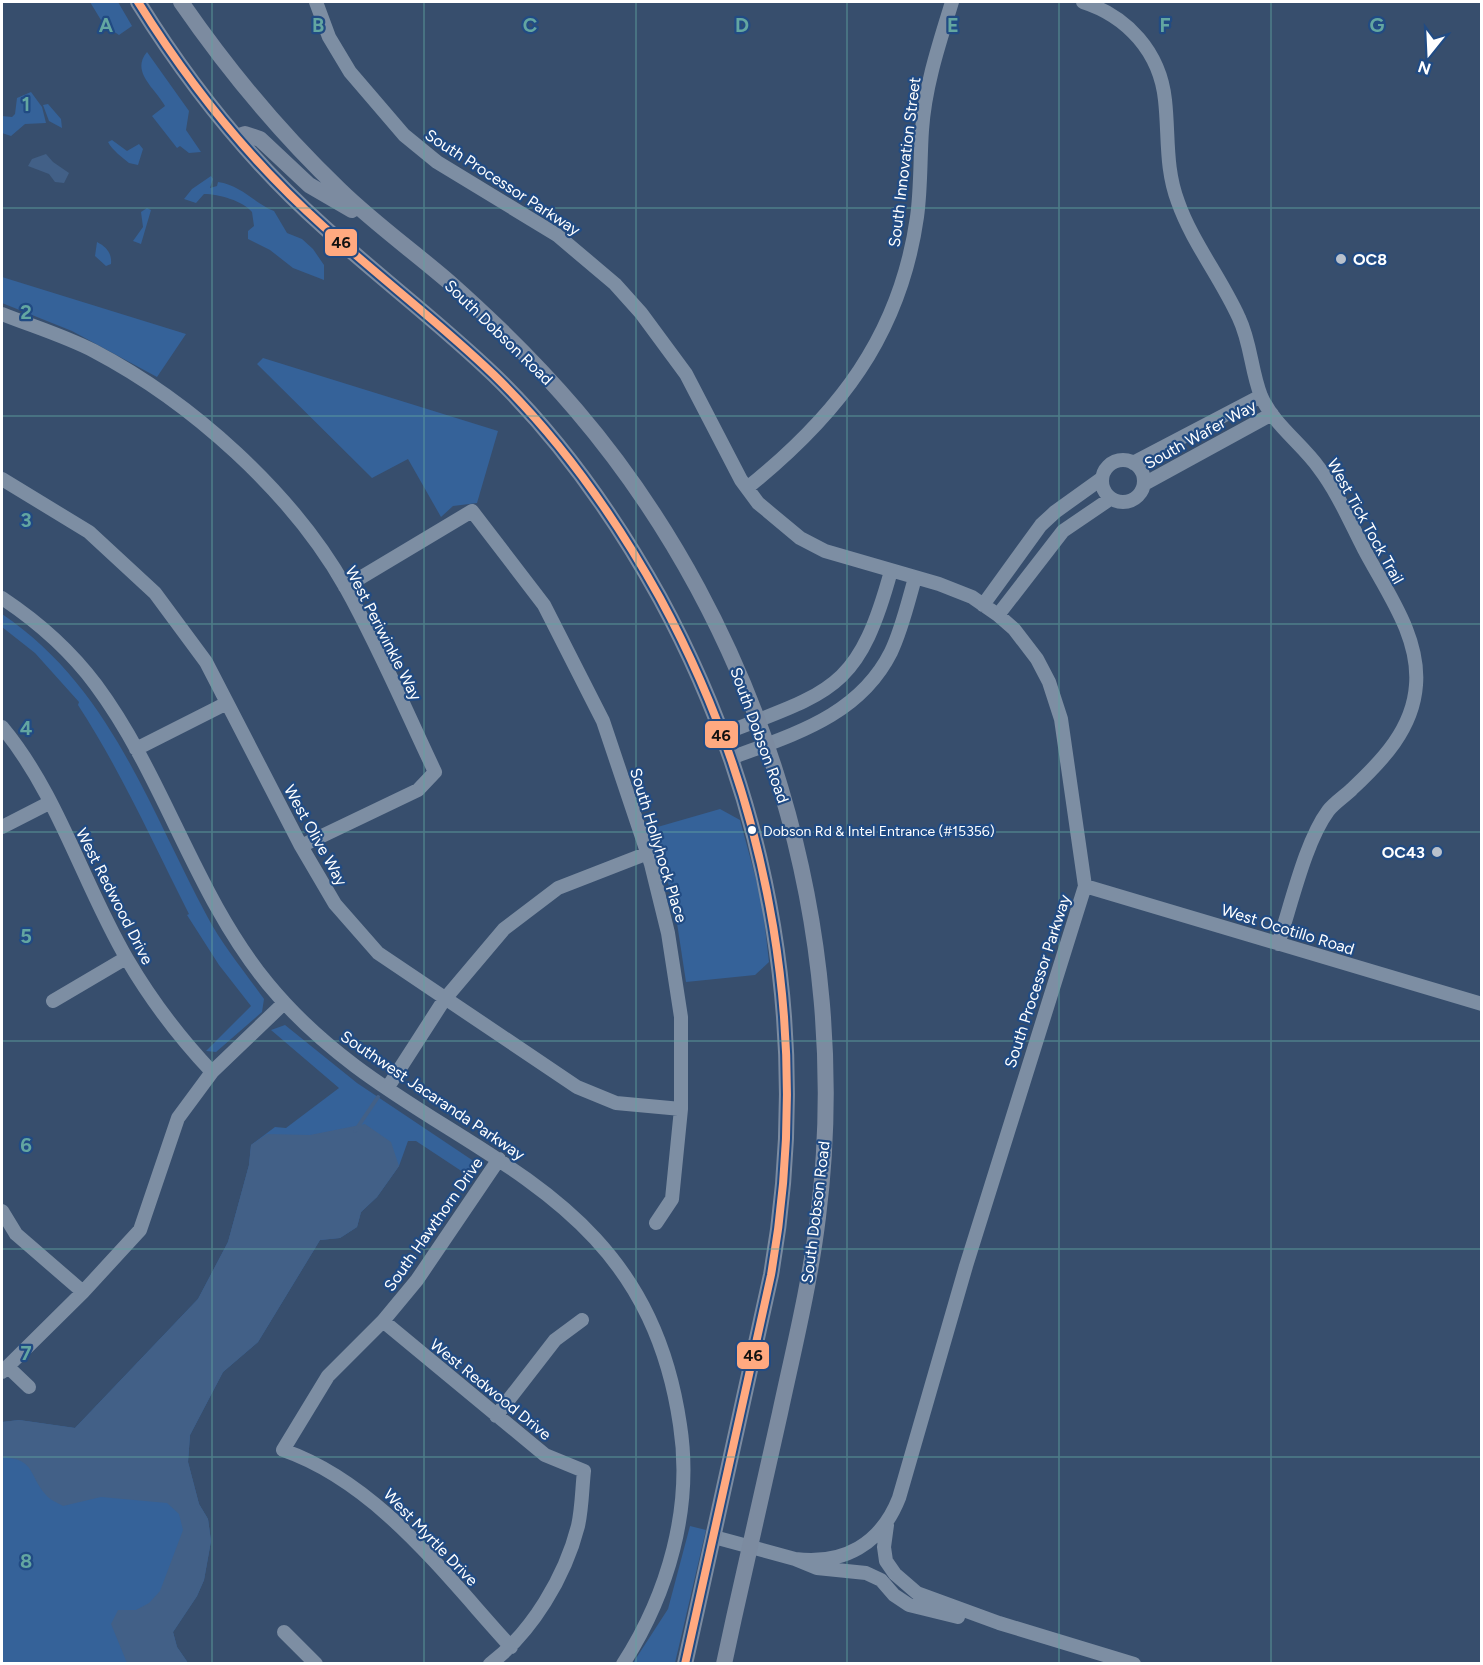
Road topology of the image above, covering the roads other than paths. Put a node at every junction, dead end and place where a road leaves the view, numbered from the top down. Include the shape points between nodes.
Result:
1 (138, 2) edge
2 (180, 2) edge
3 (316, 2) edge
4 (952, 2) edge
5 (1083, 2) edge
6 (236, 137) junction
7 (376, 224) junction
8 (2, 314) edge
9 (1261, 396) junction
10 (1272, 414) junction
11 (1133, 463) junction
12 (2, 479) edge
13 (1101, 479) junction
14 (1144, 484) junction
15 (747, 488) junction
16 (1110, 499) junction
17 (891, 571) junction
18 (915, 578) junction
19 (345, 587) junction
20 (2, 598) edge
21 (983, 605) junction
22 (998, 615) junction
23 (227, 703) junction
24 (758, 720) junction
25 (2, 727) edge
26 (723, 734) junction
27 (766, 744) junction
28 (136, 749) junction
29 (731, 758) junction
30 (49, 803) junction
31 (2, 827) edge
32 (301, 846) junction
33 (648, 853) junction
34 (1085, 886) junction
35 (1278, 944) junction
36 (126, 958) junction
37 (444, 1000) junction
38 (53, 1001) dead end
39 (284, 1003) junction
40 (1482, 1004) edge
41 (212, 1072) junction
42 (388, 1087) junction
43 (681, 1109) junction
44 (499, 1159) junction
45 (2, 1211) edge
46 (656, 1224) dead end
47 (83, 1292) junction
48 (582, 1320) dead end
49 (383, 1321) junction
50 (5, 1370) edge
51 (29, 1387) dead end
52 (496, 1416) junction
53 (283, 1449) joint
54 (887, 1523) junction
55 (714, 1537) junction
56 (750, 1547) junction
57 (795, 1559) junction
58 (999, 1623) junction
59 (284, 1632) dead end
60 (511, 1647) junction
61 (316, 1664) edge
62 (490, 1664) edge
63 (623, 1664) edge
64 (685, 1664) edge
65 (724, 1664) edge
66 (1134, 1664) edge

1 - 6 main road, South Dobson Road via 174,57
2 - 7 main road, South Dobson Road via 250,96
3 - 15 street, South Processor Parkway via 329,37 350,72 404,135 437,162 557,235 608,278 641,313 686,374
4 - 15 street, South Innovation Street via 926,99 912,246 889,315 863,366 832,410
5 - 9 street, West Tick Tock Trail via 1115,15 1146,46 1157,66 1165,100 1168,170 1178,204 1239,318
6 - 7 main road via 245,134 260,139 309,185
6 - 26 main road, South Dobson Road via 320,225 497,377 558,445 649,579 681,638
7 - 24 main road, South Dobson Road via 446,280 512,341 577,411 631,479 689,571
8 - 19 street, West Periwinkle Way via 94,351 181,405 267,484
9 - 10 street, West Tick Tock Trail
9 - 11 street, South Wafer Way
10 - 14 street, South Wafer Way
10 - 35 street, West Tick Tock Trail via 1321,470 1342,506 1407,633 1416,666 1416,686 1400,737 1382,761 1328,811 1311,844
11 - 13 street, South Wafer Way via 1113,462
11 - 14 street, South Wafer Way via 1142,471
12 - 23 street, West Olive Way via 89,532 155,593 206,662
13 - 16 street
13 - 21 street, South Wafer Way via 1041,525
14 - 16 street, South Wafer Way via 1132,501
15 - 17 street, South Processor Parkway via 800,538 825,551
16 - 22 street, South Wafer Way via 1063,531
17 - 18 street, South Processor Parkway
17 - 24 street via 873,630 851,667 837,682 808,701
18 - 21 street, South Processor Parkway via 959,591
18 - 27 street via 891,651 870,684 832,717
19 - 32 street, West Periwinkle Way via 435,772 418,790
19 - 33 street, South Hollyhock Place via 472,511 549,616 603,721
20 - 28 street, Southwest Jacaranda Parkway via 36,622 79,663
21 - 22 street, South Processor Parkway
22 - 34 street, South Processor Parkway via 1037,659 1061,719
23 - 28 street
23 - 32 street, West Olive Way
24 - 26 street
24 - 27 main road, South Dobson Road
25 - 30 street, West Redwood Drive
26 - 29 main road, South Dobson Road
27 - 29 street
27 - 56 main road, South Dobson Road via 798,853 815,944 823,1029 825,1122 812,1260
28 - 39 street, Southwest Jacaranda Parkway via 226,924
29 - 55 main road, South Dobson Road via 751,821 771,908 784,1000 788,1091 779,1230
30 - 31 street
30 - 36 street, West Redwood Drive
32 - 37 street, West Olive Way via 335,904 378,953
33 - 37 street via 558,888 504,929
33 - 43 street, South Hollyhock Place via 668,933 681,1017
34 - 35 street, West Ocotillo Road
34 - 54 street, South Processor Parkway via 966,1266 899,1498
35 - 40 street, West Ocotillo Road
36 - 38 street
36 - 41 street, West Redwood Drive via 182,1040
37 - 42 street
37 - 43 street, West Olive Way via 577,1087 616,1103
39 - 41 street
39 - 42 street, Southwest Jacaranda Parkway via 336,1051
41 - 47 street via 178,1118 140,1230
42 - 44 street, Southwest Jacaranda Parkway
43 - 46 street, South Hollyhock Place via 672,1199
44 - 49 street, South Hawthorn Drive via 417,1280
44 - 63 street, Southwest Jacaranda Parkway via 565,1207 602,1245 648,1311 669,1372 679,1414 683,1461 678,1528 654,1605
45 - 47 street via 16,1234
47 - 50 street
48 - 52 street via 555,1340
49 - 52 street, West Redwood Drive
49 - 53 street, South Hawthorn Drive via 328,1376
50 - 51 street
52 - 60 street, West Redwood Drive via 545,1455 584,1471 578,1526 551,1593
53 - 60 street, West Myrtle Drive via 312,1460 372,1499
54 - 57 street, South Processor Parkway via 868,1544 847,1554 830,1560
54 - 58 street via 884,1553 900,1580 925,1597
55 - 56 street
55 - 64 main road, South Dobson Road
56 - 57 street
56 - 65 main road, South Dobson Road
57 - 58 street via 829,1570 856,1570 874,1576 909,1605
58 - 66 street
59 - 61 street
60 - 62 street

